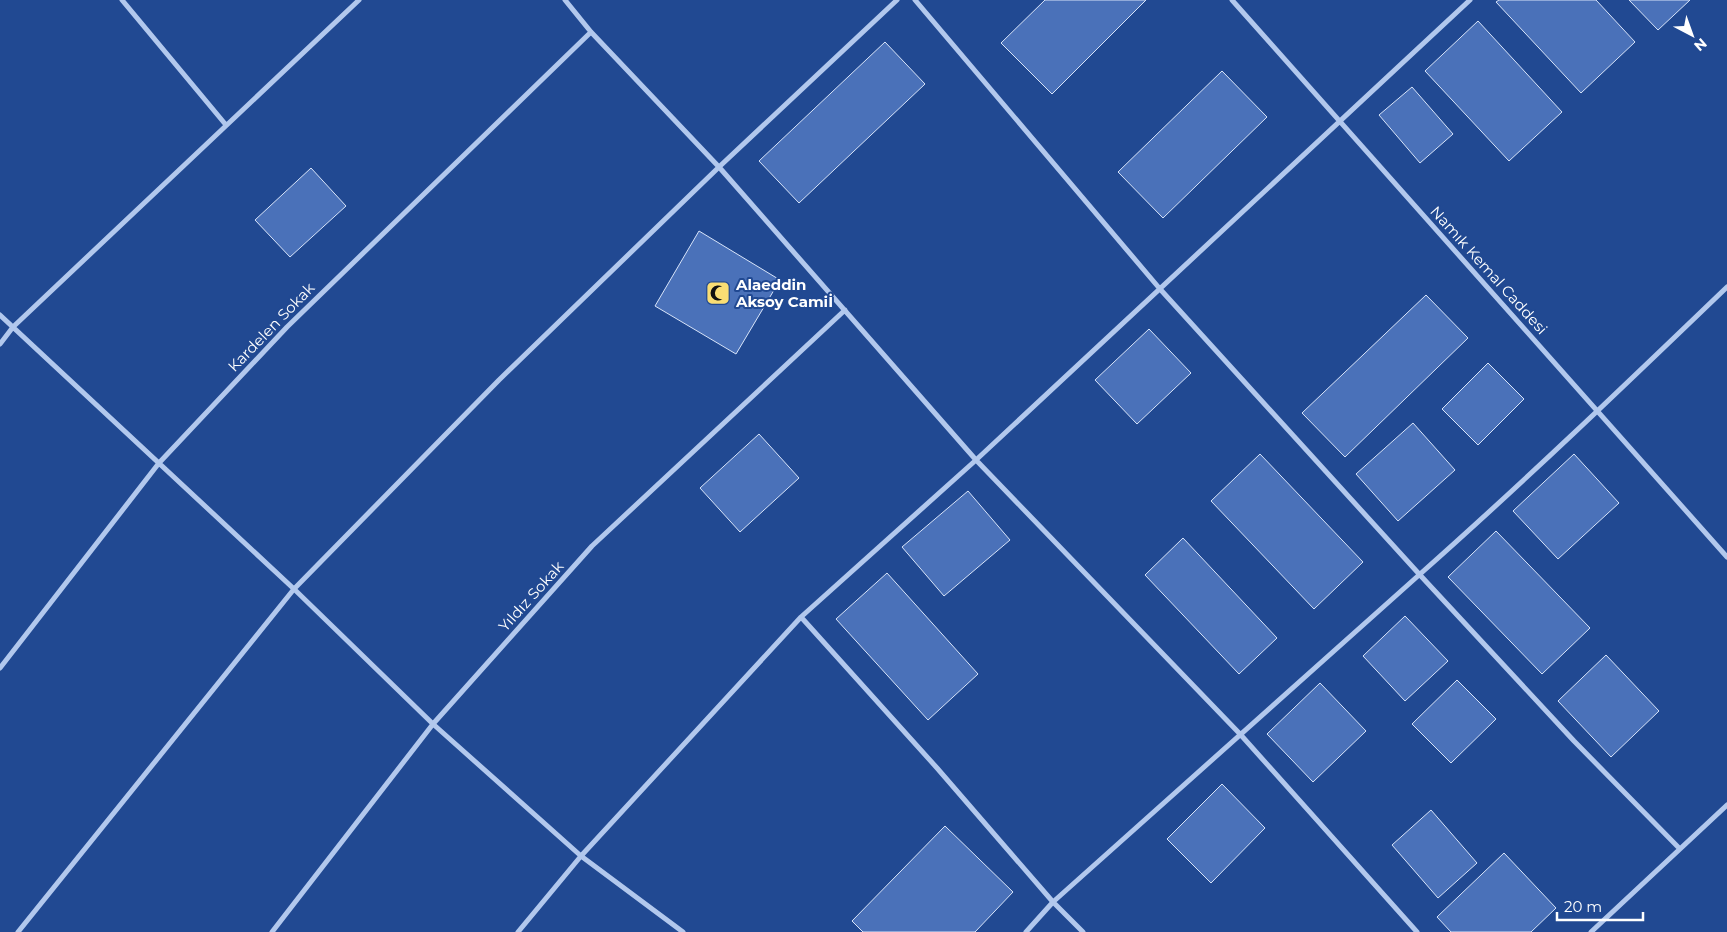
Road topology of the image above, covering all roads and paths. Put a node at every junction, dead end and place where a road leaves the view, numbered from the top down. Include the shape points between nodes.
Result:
1 (122, 0) edge
2 (359, 0) edge
3 (566, 0) edge
4 (897, 0) edge
5 (915, 0) edge
6 (1232, 0) edge
7 (1470, 0) edge
8 (591, 32) junction
9 (1339, 122) junction
10 (226, 125) junction
11 (719, 167) junction
12 (1727, 287) edge
13 (1160, 289) junction
14 (845, 310) junction
15 (0, 315) edge
16 (13, 327) junction
17 (0, 344) edge
18 (1598, 411) junction
19 (976, 460) junction
20 (159, 463) junction
21 (1727, 556) edge
22 (1420, 574) junction
23 (294, 589) junction
24 (801, 618) junction
25 (0, 668) edge
26 (433, 724) junction
27 (1240, 734) junction
28 (1727, 805) edge
29 (1680, 849) junction
30 (581, 856) junction
31 (1053, 902) junction
32 (18, 932) edge
33 (272, 932) edge
34 (518, 932) edge
35 (683, 932) edge
36 (1026, 932) edge
37 (1083, 932) edge
38 (1417, 932) edge
39 (1592, 932) edge

1 - 10 street
2 - 10 street
3 - 8 street
4 - 11 street
5 - 13 street
6 - 9 street, Namık Kemal Caddesi
7 - 9 street
8 - 11 street
8 - 20 street, Kardelen Sokak via 287,327
9 - 13 street
9 - 18 street, Namık Kemal Caddesi
10 - 16 street
11 - 14 street
11 - 23 street via 499,380
12 - 18 street
13 - 19 street
13 - 22 street
14 - 19 street
14 - 26 street, Yıldız Sokak via 592,546
15 - 16 street
16 - 17 street
16 - 20 street
18 - 21 street, Namık Kemal Caddesi
18 - 22 street
19 - 24 street
19 - 27 street
20 - 23 street
20 - 25 street, Kardelen Sokak
22 - 27 street
22 - 29 street via 1574,741
23 - 26 street
23 - 32 street
24 - 30 street
24 - 31 street
26 - 30 street
26 - 33 street, Yıldız Sokak
27 - 31 street
27 - 38 street
28 - 29 street
29 - 39 street
30 - 34 street
30 - 35 street
31 - 36 street
31 - 37 street

